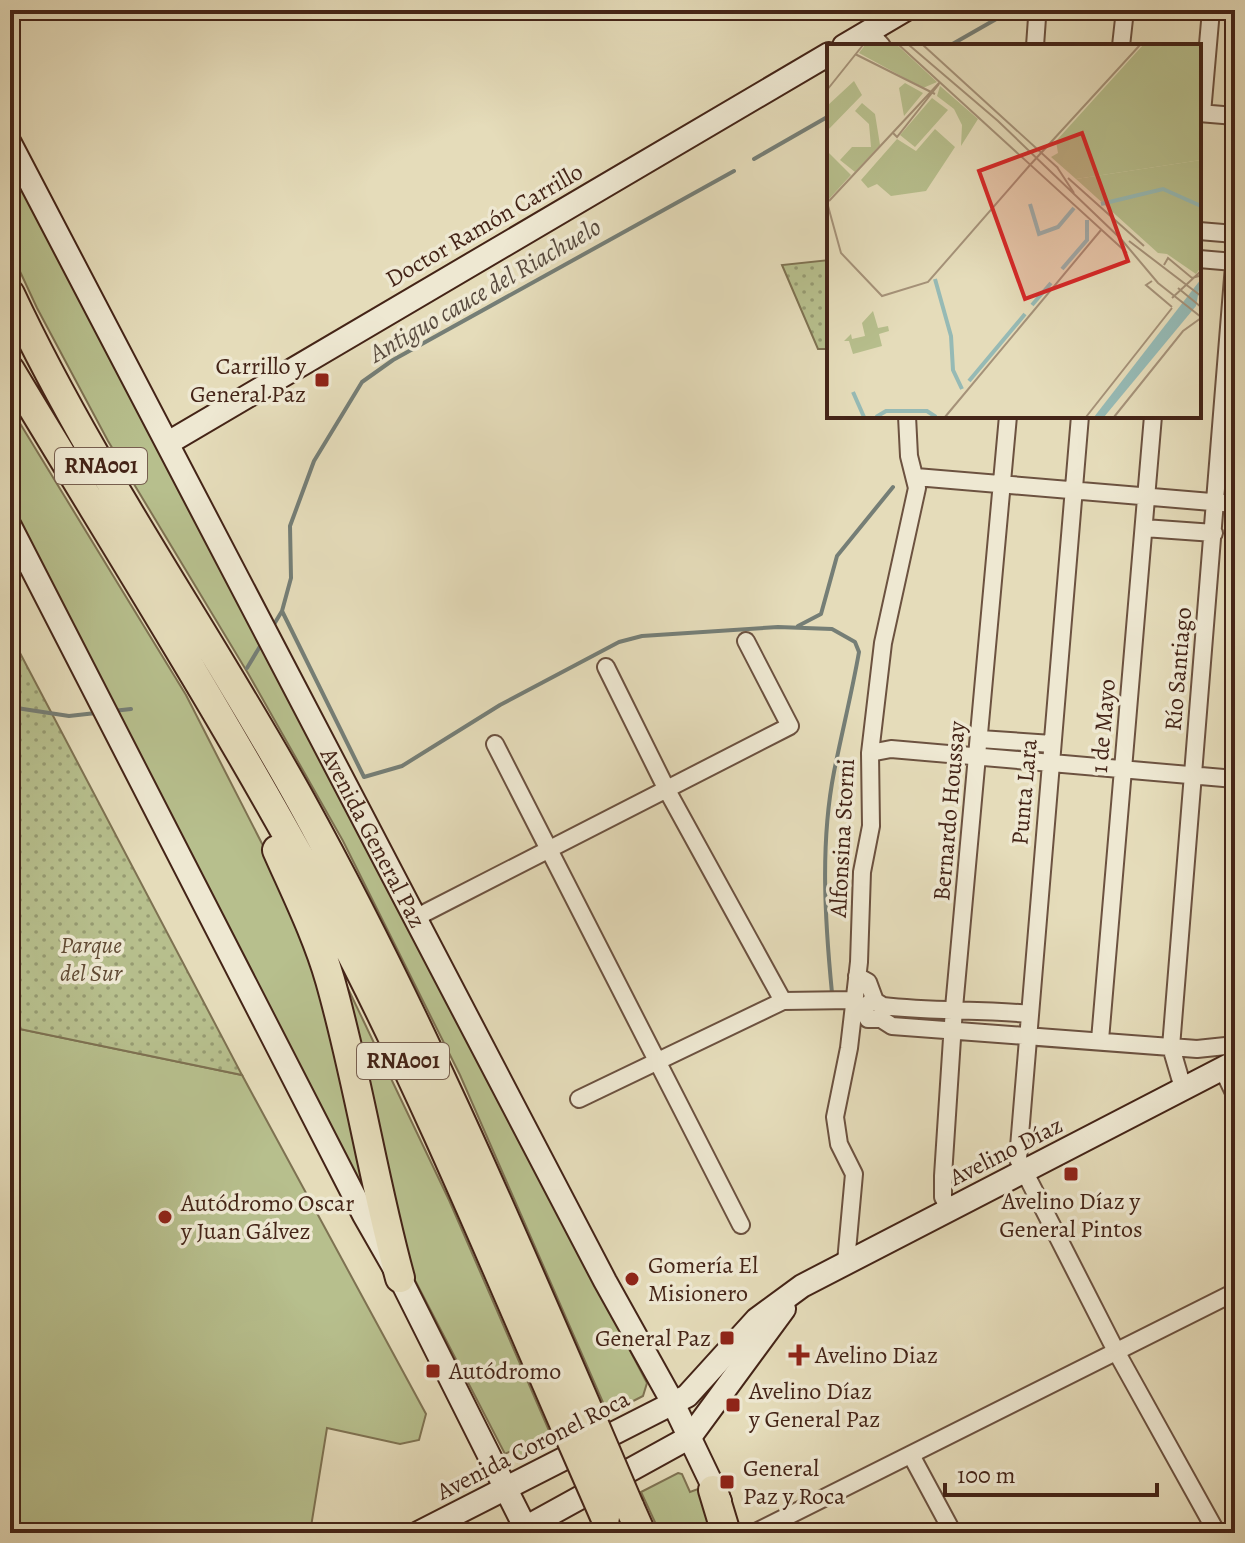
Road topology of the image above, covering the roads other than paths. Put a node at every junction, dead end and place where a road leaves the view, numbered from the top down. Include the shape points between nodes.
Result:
1 (905, 10) edge
2 (1125, 10) edge
3 (1211, 10) edge
4 (1037, 18) dead end
5 (876, 38) edge
6 (852, 44) edge
7 (1035, 44) edge
8 (1121, 44) edge
9 (827, 55) edge
10 (1201, 104) edge
11 (1201, 113) edge
12 (1235, 116) edge
13 (10, 143) edge
14 (1201, 231) edge
15 (1235, 234) edge
16 (1234, 257) edge
17 (1201, 259) edge
18 (10, 294) edge
19 (10, 370) edge
20 (10, 392) edge
21 (907, 418) edge
22 (1008, 418) edge
23 (1080, 418) edge
24 (1153, 418) edge
25 (40, 419) junction
26 (168, 443) junction
27 (916, 477) junction
28 (1002, 483) junction
29 (1075, 490) junction
30 (1147, 496) junction
31 (1217, 503) junction
32 (1235, 504) edge
33 (10, 526) edge
34 (1144, 528) junction
35 (1214, 533) junction
36 (746, 641) dead end
37 (606, 667) dead end
38 (213, 707) junction
39 (980, 739) junction
40 (495, 744) dead end
41 (1052, 744) junction
42 (870, 753) junction
43 (978, 758) junction
44 (1051, 762) junction
45 (1124, 769) junction
46 (1194, 775) junction
47 (1235, 779) edge
48 (668, 792) junction
49 (548, 851) junction
50 (415, 918) junction
51 (857, 976) junction
52 (853, 1000) junction
53 (783, 1001) junction
54 (954, 1008) junction
55 (880, 1009) junction
56 (1029, 1014) junction
57 (952, 1030) junction
58 (1027, 1037) junction
59 (1100, 1040) junction
60 (1235, 1045) edge
61 (1171, 1047) junction
62 (658, 1063) junction
63 (1228, 1065) edge
64 (1183, 1088) junction
65 (1235, 1095) edge
66 (579, 1099) dead end
67 (1022, 1171) junction
68 (949, 1210) junction
69 (741, 1225) dead end
70 (846, 1262) junction
71 (400, 1278) junction
72 (802, 1286) junction
73 (1235, 1292) edge
74 (1117, 1353) junction
75 (673, 1403) junction
76 (578, 1422) junction
77 (690, 1437) junction
78 (911, 1455) junction
79 (506, 1489) junction
80 (713, 1490) junction
81 (615, 1519) edge
82 (523, 1531) edge
83 (418, 1533) edge
84 (641, 1533) edge
85 (726, 1533) edge
86 (739, 1533) edge
87 (754, 1533) edge
88 (953, 1533) edge
89 (1217, 1533) edge

1 - 5 street
2 - 8 street
3 - 10 street
4 - 7 street
5 - 6 street
9 - 26 street, Doctor Ramón Carrillo
11 - 12 street
13 - 26 street, Avenida General Paz
14 - 15 street
16 - 17 street
16 - 31 street, Río Santiago
18 - 76 highway, Avenida General Paz / RNA001 via 84,437 301,801 423,1037
19 - 25 highway, Avenida General Paz / RNA001
20 - 25 highway
21 - 27 street, Alfonsina Storni
22 - 28 street, Bernardo Houssay
23 - 29 street, Punta Lara
24 - 30 street, 1 de Mayo
25 - 38 highway, Avenida General Paz / RNA001
26 - 50 street, Avenida General Paz
27 - 28 street
27 - 42 street, Alfonsina Storni via 883,643
28 - 29 street
28 - 39 street, Bernardo Houssay
29 - 30 street
29 - 41 street, Punta Lara
30 - 31 street
30 - 34 street, 1 de Mayo
31 - 32 street
31 - 35 street, Río Santiago
33 - 71 street
34 - 35 street
34 - 45 street, 1 de Mayo
35 - 46 street, Río Santiago
36 - 48 street via 790,726
37 - 48 street
38 - 71 highway via 318,942
38 - 76 highway, Avenida General Paz / RNA001 via 374,998
39 - 41 street
39 - 43 street, Bernardo Houssay
40 - 49 street
41 - 44 street, Punta Lara
42 - 43 street via 891,749
42 - 51 street, Alfonsina Storni via 871,826 862,872
43 - 44 street
43 - 54 street, Bernardo Houssay
44 - 45 street
44 - 56 street, Punta Lara
45 - 46 street
45 - 59 street, 1 de Mayo
46 - 47 street
46 - 61 street, Río Santiago
48 - 49 street
48 - 53 street
49 - 50 street
49 - 62 street
50 - 75 street, Avenida General Paz
51 - 52 street, Alfonsina Storni
51 - 55 street via 868,982
52 - 53 street
52 - 70 street, Alfonsina Storni via 835,1117 839,1144 854,1174
53 - 62 street
54 - 55 street
54 - 56 street
54 - 57 street, Bernardo Houssay
55 - 57 street via 892,1026
56 - 58 street, Punta Lara
57 - 58 street
57 - 68 street, Bernardo Houssay via 943,1176
58 - 59 street
58 - 67 street, Punta Lara via 1018,1159
59 - 61 street
60 - 61 street
61 - 64 street, Río Santiago
62 - 66 street
62 - 69 street
63 - 64 street, Avelino Díaz
63 - 65 street
64 - 67 street, Avelino Díaz
67 - 68 street, Avelino Díaz
67 - 74 street
68 - 70 street, Avelino Díaz
70 - 72 street, Avelino Díaz
71 - 79 street
72 - 75 street, Avelino Díaz via 757,1319 698,1388
72 - 77 street, Avelino Díaz
73 - 74 street
74 - 78 street
74 - 89 street
75 - 77 street, Avenida General Paz
75 - 79 street, Avenida Coronel Roca
76 - 81 highway, Avenida General Paz / RNA001, bridge
77 - 80 street, Avenida General Paz
77 - 82 street
78 - 87 street
78 - 88 street
79 - 82 street
79 - 83 street, Avenida Coronel Roca
80 - 85 highway
80 - 86 street, Avenida General Paz
81 - 84 highway, Avenida General Paz / RNA001

